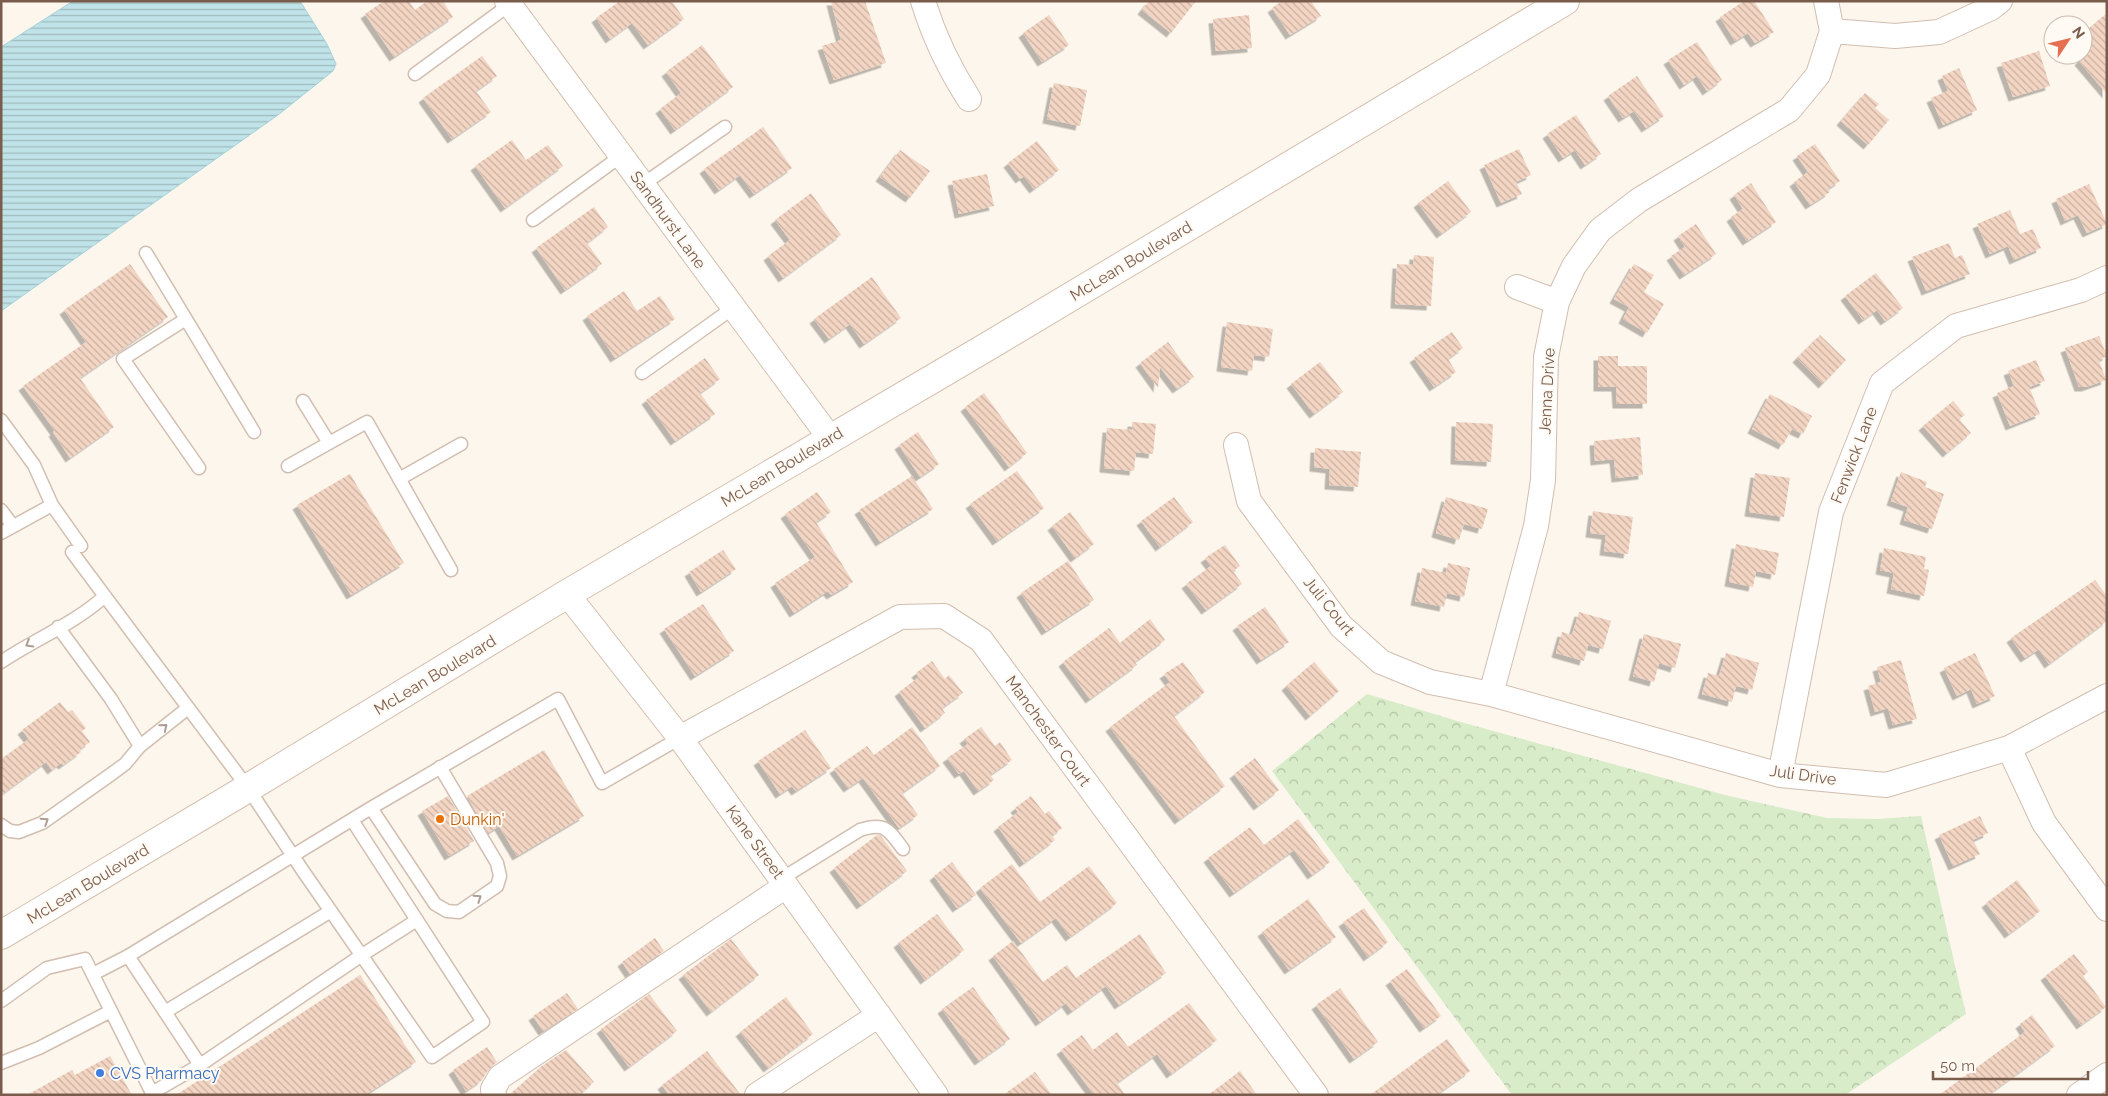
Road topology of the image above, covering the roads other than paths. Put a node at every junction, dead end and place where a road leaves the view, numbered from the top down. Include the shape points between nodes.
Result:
1 (923, 1) edge
2 (1565, 1) edge
3 (1826, 1) edge
4 (2000, 1) edge
5 (508, 3) edge
6 (1832, 31) junction
7 (415, 74) dead end
8 (969, 99) dead end
9 (725, 127) dead end
10 (621, 156) junction
11 (642, 185) junction
12 (533, 220) dead end
13 (146, 253) dead end
14 (2107, 278) edge
15 (1517, 287) dead end
16 (1557, 302) junction
17 (733, 308) junction
18 (186, 319) junction
19 (642, 373) dead end
20 (303, 401) dead end
21 (1, 420) edge
22 (254, 432) dead end
23 (830, 438) junction
24 (329, 443) junction
25 (461, 444) dead end
26 (1236, 445) dead end
27 (288, 466) dead end
28 (198, 468) dead end
29 (400, 479) junction
30 (52, 505) junction
31 (1, 510) edge
32 (13, 526) junction
33 (1, 533) edge
34 (451, 570) dead end
35 (567, 594) junction
36 (105, 596) junction
37 (58, 627) junction
38 (1, 662) edge
39 (1491, 694) junction
40 (2107, 696) edge
41 (188, 708) junction
42 (680, 738) junction
43 (140, 746) junction
44 (2010, 748) junction
45 (440, 767) junction
46 (1780, 774) junction
47 (248, 788) junction
48 (371, 808) junction
49 (352, 820) junction
50 (1, 825) edge
51 (903, 849) dead end
52 (293, 857) junction
53 (783, 882) junction
54 (2107, 909) edge
55 (331, 911) junction
56 (418, 920) junction
57 (3, 931) edge
58 (362, 955) junction
59 (128, 956) junction
60 (93, 974) junction
61 (1, 1001) edge
62 (111, 1011) junction
63 (165, 1012) junction
64 (879, 1016) junction
65 (1, 1063) edge
66 (200, 1065) junction
67 (2107, 1074) edge
68 (152, 1094) edge
69 (494, 1095) edge
70 (757, 1095) edge
71 (936, 1095) edge
72 (1316, 1095) edge
73 (2080, 1095) edge

1 - 8 street via 938,46
2 - 23 main road, McLean Boulevard
3 - 6 street, Jenna Drive
4 - 6 street via 1939,32 1895,36
5 - 7 lane
5 - 10 street, Sandhurst Lane
6 - 16 street, Jenna Drive via 1818,75 1789,110 1639,200 1600,230 1574,266
9 - 11 lane
10 - 11 street, Sandhurst Lane
10 - 12 lane
11 - 17 street, Sandhurst Lane
13 - 18 lane
14 - 46 street, Fenwick Lane via 2081,290 1956,326 1882,383 1832,512
15 - 16 street
16 - 39 street, Jenna Drive via 1546,357 1543,480 1536,526
17 - 19 lane
17 - 23 street, Sandhurst Lane
18 - 22 lane
18 - 28 lane via 124,359
20 - 24 lane
21 - 30 lane via 34,465
23 - 35 main road, McLean Boulevard
24 - 27 lane
24 - 29 lane via 367,422
25 - 29 lane
26 - 39 street, Juli Court via 1248,500 1341,626 1381,662 1430,682
29 - 34 lane
30 - 32 lane
30 - 36 lane
31 - 32 lane
32 - 33 lane
35 - 42 street, Kane Street
35 - 47 main road, McLean Boulevard
36 - 37 lane via 88,611
36 - 41 lane
37 -> 38 lane
37 - 43 lane via 111,699
39 - 46 street, Juli Drive
40 - 44 street, Juli Drive
43 -> 41 lane
41 - 47 lane
42 - 45 lane via 602,782 558,699
42 - 53 street, Kane Street
42 - 72 street, Manchester Court via 900,617 944,616 980,640
50 -> 43 lane via 18,832 42,823 125,764
44 - 46 street, Juli Drive via 1886,785
44 - 54 street via 2044,823
45 - 48 lane
48 -> 45 lane via 435,904 447,911 459,912 496,886 500,876 498,863
47 - 52 lane
47 - 57 main road, McLean Boulevard
48 - 49 lane
49 - 52 lane
49 - 56 lane
51 - 53 lane via 884,827 875,825 860,830
52 - 55 lane
52 - 59 lane
53 - 64 street, Kane Street
53 - 69 street via 500,1077 493,1089
55 - 58 lane
55 - 63 lane
56 - 58 lane
56 - 58 lane via 483,1022 432,1057
58 - 66 lane
59 - 60 lane
59 - 63 lane
60 - 61 lane via 85,959 47,968
60 - 62 lane
62 - 65 lane via 39,1048
62 - 68 lane
63 - 66 lane
64 - 70 street
64 - 71 street, Kane Street
66 - 68 lane
67 - 73 street

